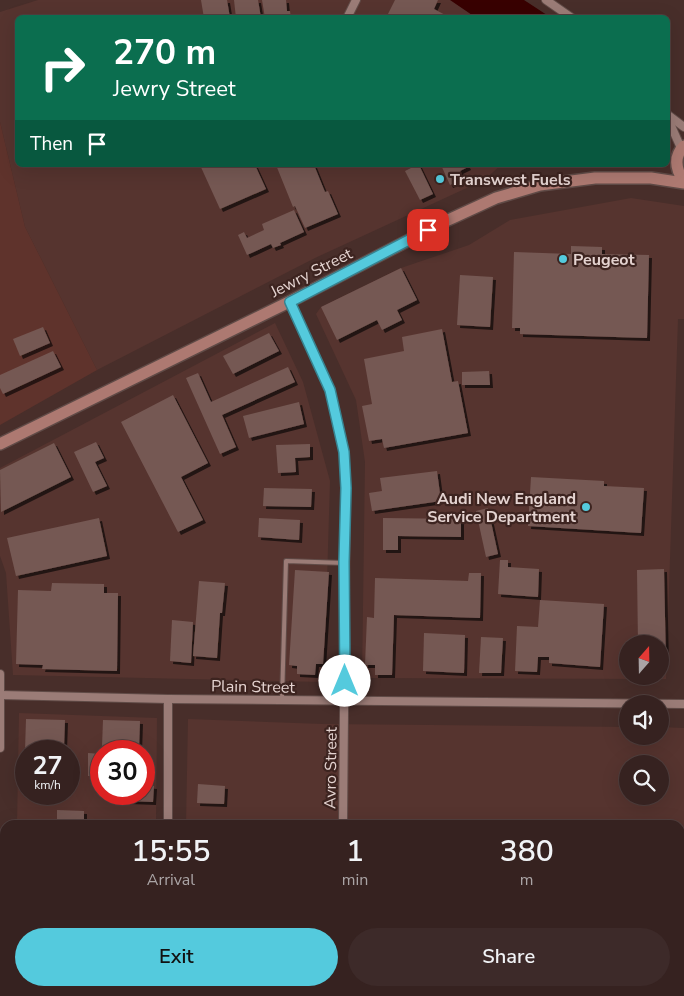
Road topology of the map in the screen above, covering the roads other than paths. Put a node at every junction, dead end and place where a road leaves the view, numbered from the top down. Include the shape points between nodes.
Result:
1 (356, 0) edge
2 (546, 0) edge
3 (348, 15) edge
4 (568, 15) edge
5 (670, 118) edge
6 (670, 121) edge
7 (684, 127) edge
8 (683, 147) edge
9 (676, 163) junction
10 (651, 178) junction
11 (684, 183) edge
12 (290, 302) junction
13 (0, 444) edge
14 (344, 562) junction
15 (0, 674) edge
16 (1, 695) edge
17 (168, 699) junction
18 (282, 700) junction
19 (345, 701) junction
20 (684, 704) edge
21 (0, 748) edge
22 (168, 820) edge
23 (343, 820) edge

1 - 3 street
2 - 4 street
5 - 7 street
6 - 8 street
8 - 9 main road
9 - 10 main road, Jewry Street
9 - 11 main road
10 - 11 main road, Jewry Street
10 - 12 main road, Jewry Street via 595,178 540,184 496,198
12 - 13 main road, Jewry Street
12 - 14 street, Avro Street via 330,390 338,420 346,488
14 - 18 lane via 286,561
14 - 19 street, Avro Street
15 - 16 street
16 - 17 street, Plain Street
16 - 21 street
17 - 18 street, Plain Street
17 - 22 street
18 - 19 street, Plain Street
19 - 20 street, Plain Street
19 - 23 street, Avro Street

